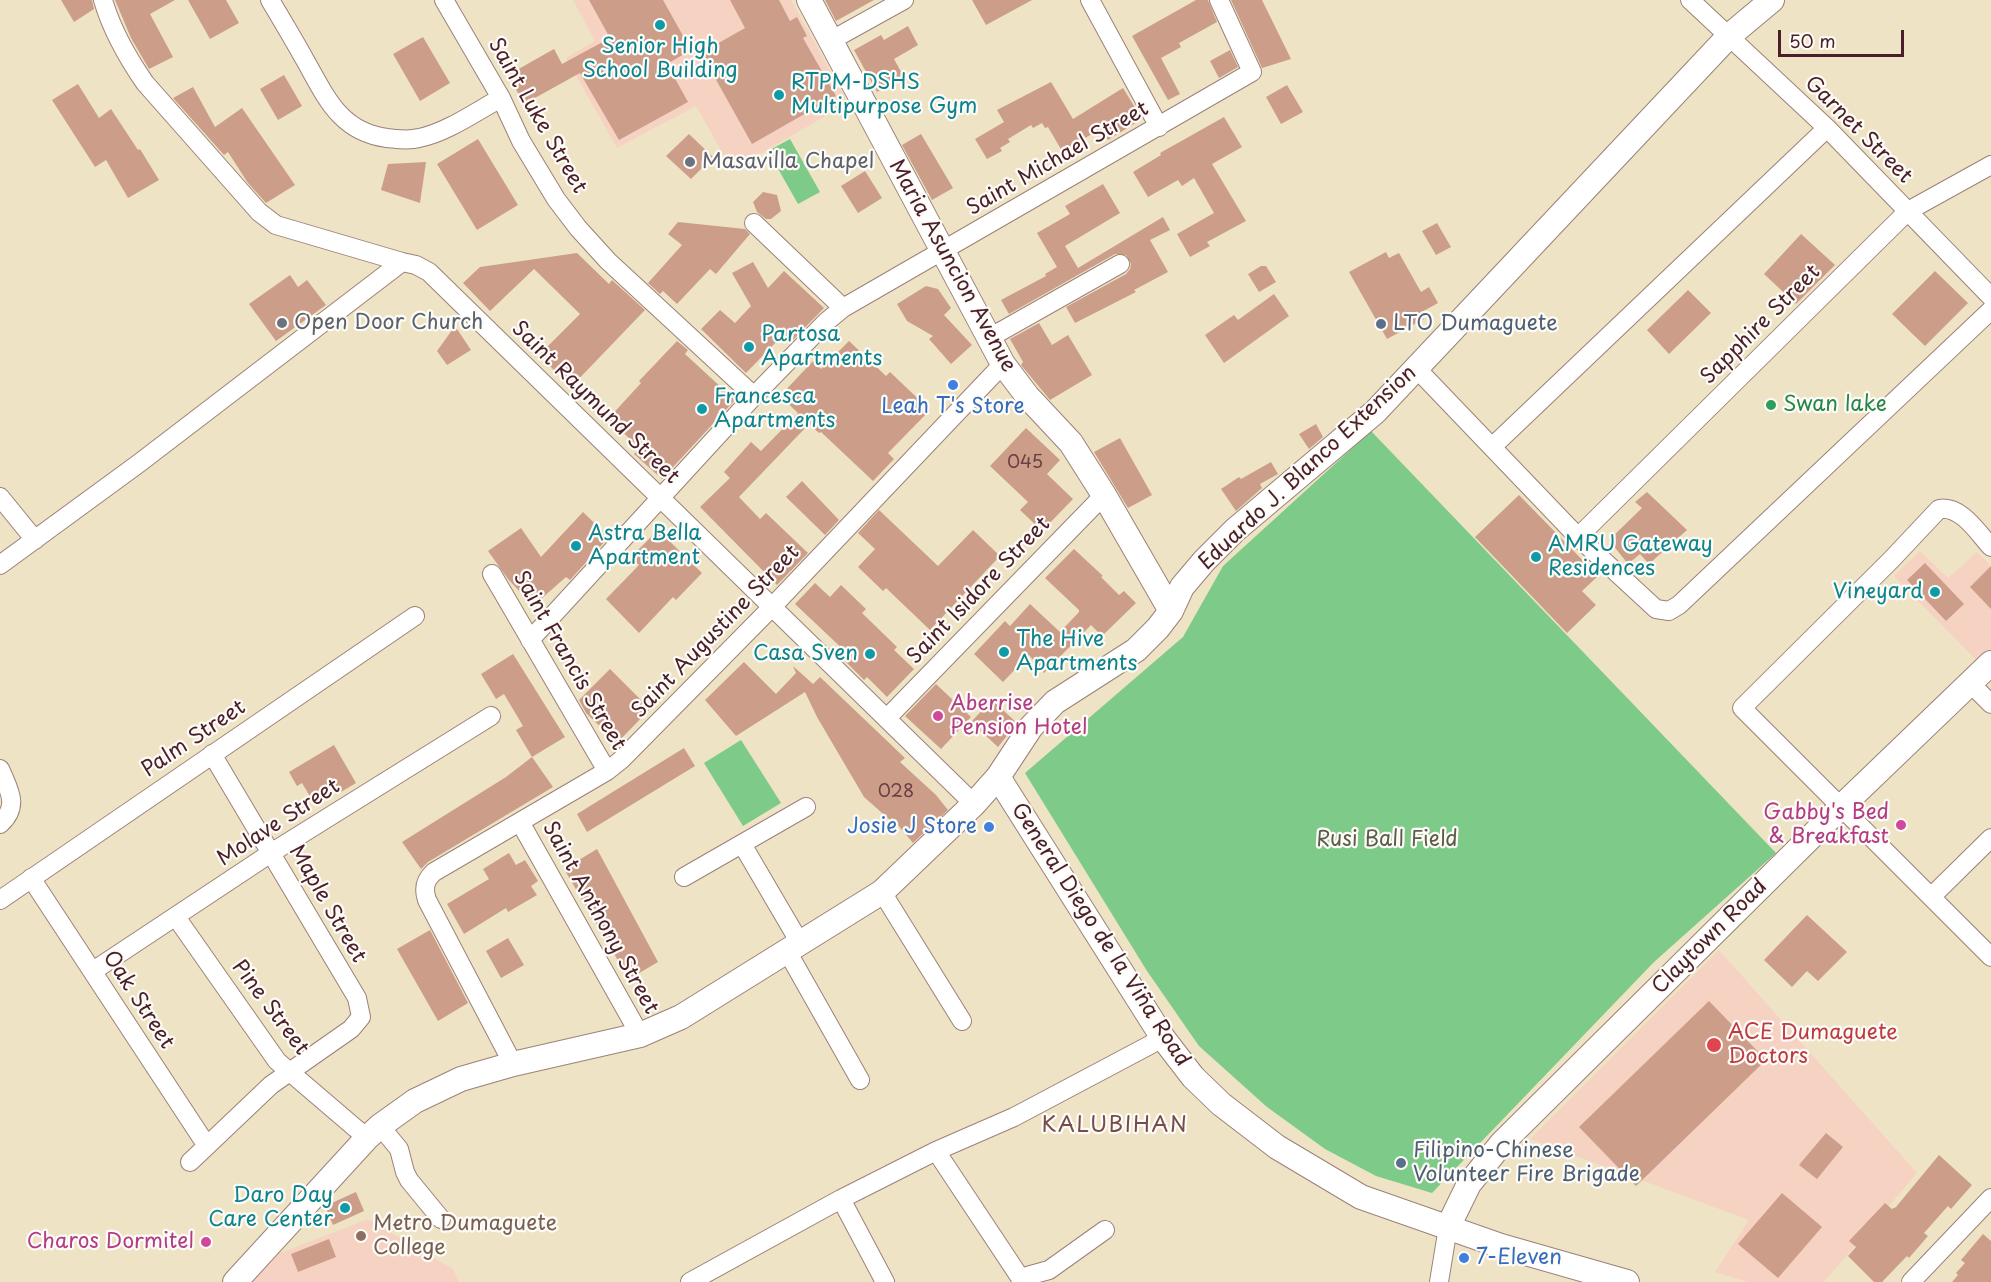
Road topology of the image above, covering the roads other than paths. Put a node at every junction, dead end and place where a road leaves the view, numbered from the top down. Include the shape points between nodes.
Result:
1 (103, 0) edge
2 (270, 0) edge
3 (444, 0) edge
4 (808, 0) edge
5 (904, 0) edge
6 (1090, 0) edge
7 (1219, 0) edge
8 (1690, 0) edge
9 (1772, 0) edge
10 (1729, 36) junction
11 (830, 41) junction
12 (501, 99) junction
13 (1159, 127) junction
14 (1827, 128) junction
15 (1991, 165) edge
16 (1908, 212) junction
17 (754, 223) dead end
18 (943, 251) junction
19 (402, 262) junction
20 (1120, 264) dead end
21 (1991, 297) edge
22 (843, 308) junction
23 (1991, 310) edge
24 (989, 338) junction
25 (1003, 364) junction
26 (1417, 369) junction
27 (754, 396) junction
28 (1492, 447) junction
29 (1104, 495) junction
30 (0, 497) edge
31 (661, 498) junction
32 (1578, 537) junction
33 (35, 540) junction
34 (1991, 547) edge
35 (0, 565) edge
36 (492, 574) dead end
37 (772, 607) junction
38 (1170, 611) junction
39 (415, 616) dead end
40 (530, 640) junction
41 (1991, 663) edge
42 (1970, 683) junction
43 (1991, 704) edge
44 (491, 716) dead end
45 (887, 718) junction
46 (212, 754) junction
47 (0, 769) edge
48 (607, 771) junction
49 (998, 777) junction
50 (974, 804) junction
51 (807, 807) dead end
52 (1840, 807) junction
53 (520, 822) junction
54 (0, 824) edge
55 (1991, 838) edge
56 (742, 844) junction
57 (271, 853) junction
58 (684, 877) dead end
59 (32, 878) junction
60 (882, 892) junction
61 (1931, 897) junction
62 (0, 900) edge
63 (176, 917) junction
64 (794, 947) junction
65 (1991, 957) edge
66 (93, 971) junction
67 (962, 1021) dead end
68 (640, 1035) junction
69 (1163, 1038) junction
70 (513, 1064) junction
71 (288, 1072) junction
72 (860, 1080) dead end
73 (374, 1132) junction
74 (207, 1146) junction
75 (936, 1151) junction
76 (190, 1162) dead end
77 (1991, 1198) edge
78 (841, 1199) junction
79 (441, 1219) dead end
80 (1448, 1227) junction
81 (1105, 1230) dead end
82 (1021, 1280) edge
83 (235, 1282) edge
84 (690, 1282) edge
85 (885, 1282) edge
86 (1439, 1282) edge
87 (1627, 1282) edge
88 (1911, 1282) edge

1 - 19 street, Saint Raymund Street via 115,35 145,83 259,212 276,225
2 - 12 street via 328,102 358,130 377,137 420,138
3 - 12 street, Saint Luke Street
4 - 11 street, Maria Asuncion Avenue
5 - 11 street
6 - 13 street
7 - 13 street, Saint Michael Street via 1252,72
8 - 10 street, Garnet Street
9 - 10 street, Eduardo J. Blanco Extension
10 - 14 street, Garnet Street
10 - 26 street, Eduardo J. Blanco Extension
11 - 18 street, Maria Asuncion Avenue
12 - 27 street, Saint Luke Street via 521,141 578,228 608,261
13 - 18 street, Saint Michael Street
14 - 16 street, Garnet Street
14 - 28 street
15 - 16 street, Sapphire Street
16 - 21 street, Garnet Street
16 - 32 street, Sapphire Street
17 - 22 street
18 - 22 street, Saint Michael Street
18 - 24 street, Maria Asuncion Avenue
19 - 31 street, Saint Raymund Street via 429,272
19 - 33 street
20 - 24 street
22 - 27 street, Saint Michael Street
23 - 32 street via 1669,611 1656,609
24 - 25 street, Maria Asuncion Avenue
25 - 29 street, Maria Asuncion Avenue via 1071,443
25 - 37 street, Saint Augustine Street
26 - 28 street
26 - 38 street, Eduardo J. Blanco Extension via 1363,423 1235,530 1182,587
27 - 31 street, Saint Michael Street
28 - 32 street
29 - 38 street, Maria Asuncion Avenue
29 - 45 street, Saint Isidore Street
30 - 33 street
31 - 37 street, Saint Raymund Street
31 - 40 street, Saint Michael Street
33 - 35 street
34 - 52 street via 1961,515 1949,508 1939,509 1742,708
36 - 40 street, Saint Francis Street
37 - 45 street, Saint Raymund Street
37 - 48 street, Saint Augustine Street
38 - 49 street, Eduardo J. Blanco Extension via 1136,650 1055,702 1031,727
39 - 46 street, Palm Street
40 - 48 street, Saint Francis Street
41 - 42 street, Claytown Road
42 - 43 street
42 - 52 street, Claytown Road
44 - 57 street, Molave Street
45 - 50 street, Saint Raymund Street
46 - 57 street, Maple Street
46 - 59 street, Palm Street
47 - 54 street via 12,801 7,818
48 - 53 street, Saint Augustine Street
49 - 50 street, Eduardo J. Blanco Extension
49 - 69 street, General Diego de la Viña Road
50 - 60 street, Eduardo J. Blanco Extension
51 - 56 street
52 - 61 street
52 - 80 street, Claytown Road via 1502,1143 1469,1184
53 - 68 street, Saint Anthony Street
53 - 70 street, Saint Augustine Street via 434,872 425,885 427,900
55 - 61 street
56 - 58 street
56 - 64 street
57 - 63 street, Molave Street
57 - 71 street, Maple Street via 357,998 361,1017 351,1029
59 - 62 street, Palm Street
59 - 66 street, Oak Street
60 - 64 street, Eduardo J. Blanco Extension
60 - 67 street
61 - 65 street
63 - 66 street, Molave Street
63 - 71 street, Pine Street
64 - 68 street, Eduardo J. Blanco Extension via 681,1017
64 - 72 street
66 - 74 street, Oak Street
68 - 70 street, Eduardo J. Blanco Extension
69 - 75 street via 1014,1117
69 - 80 street, General Diego de la Viña Road via 1192,1077 1277,1147 1361,1197
70 - 73 street, Eduardo J. Blanco Extension via 461,1079 415,1101
71 - 73 street, Pine Street
71 - 74 street
73 - 79 street, Pine Street via 399,1149 409,1180
73 - 83 street, Eduardo J. Blanco Extension
74 - 76 street
75 - 78 street
75 - 82 street
77 - 88 street
78 - 84 street
78 - 85 street
80 - 86 street
80 - 87 street, General Diego de la Viña Road
81 - 82 street via 1048,1270

